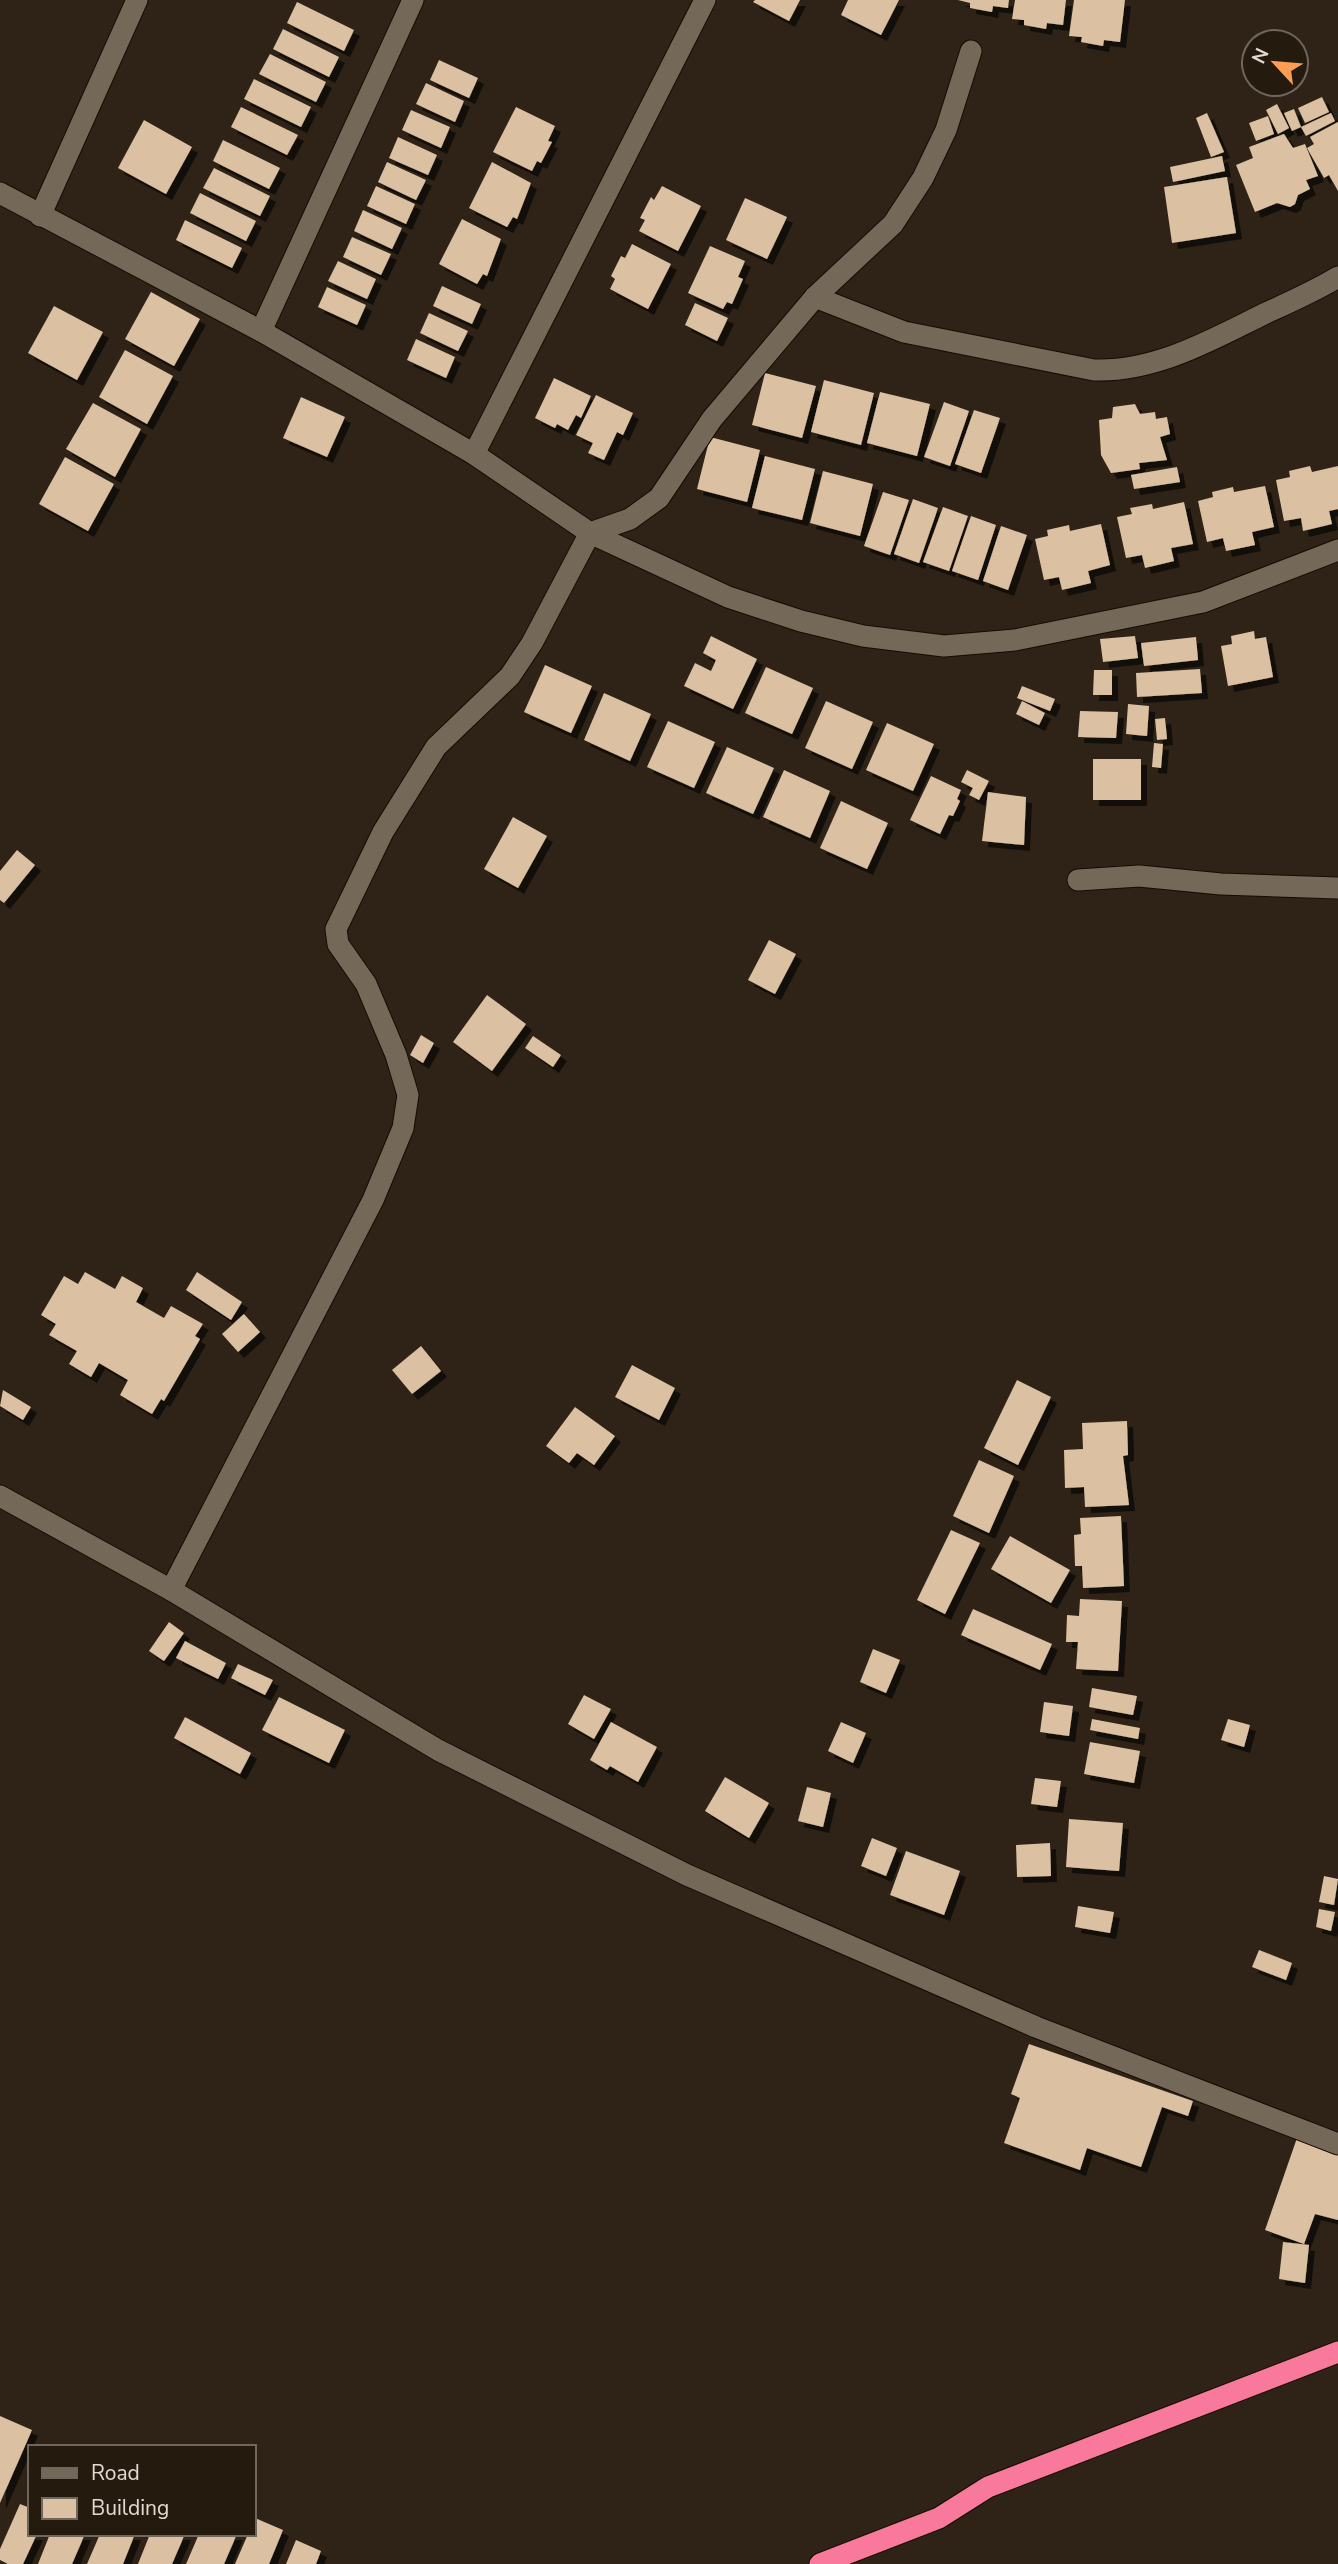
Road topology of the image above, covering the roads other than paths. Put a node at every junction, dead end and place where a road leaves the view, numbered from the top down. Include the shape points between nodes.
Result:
1 (137, 0) edge
2 (413, 0) edge
3 (705, 0) edge
4 (971, 51) dead end
5 (0, 193) edge
6 (40, 216) junction
7 (1338, 277) edge
8 (815, 297) junction
9 (261, 331) junction
10 (474, 454) junction
11 (590, 533) junction
12 (1338, 550) edge
13 (1078, 880) dead end
14 (1338, 888) edge
15 (0, 1496) edge
16 (171, 1590) junction
17 (1338, 2144) edge
18 (1338, 2352) edge
19 (820, 2564) edge

1 - 6 street
2 - 9 street
3 - 10 street
4 - 8 street via 946,130 923,178 893,224
5 - 6 street
6 - 9 street
7 - 8 street via 1219,337 1122,371 1094,370 904,332
8 - 11 street via 712,419 659,498 630,519
9 - 10 street
10 - 11 street
11 - 12 street via 728,597 789,617 863,636 944,646 1015,640 1203,603
11 - 16 street via 510,676 436,747 383,832 341,914 338,944 366,984 408,1095 403,1128 373,1200
13 - 14 street via 1139,876
15 - 16 street
16 - 17 street via 438,1750 687,1875 1036,2027
18 - 19 highway via 988,2487 939,2518

